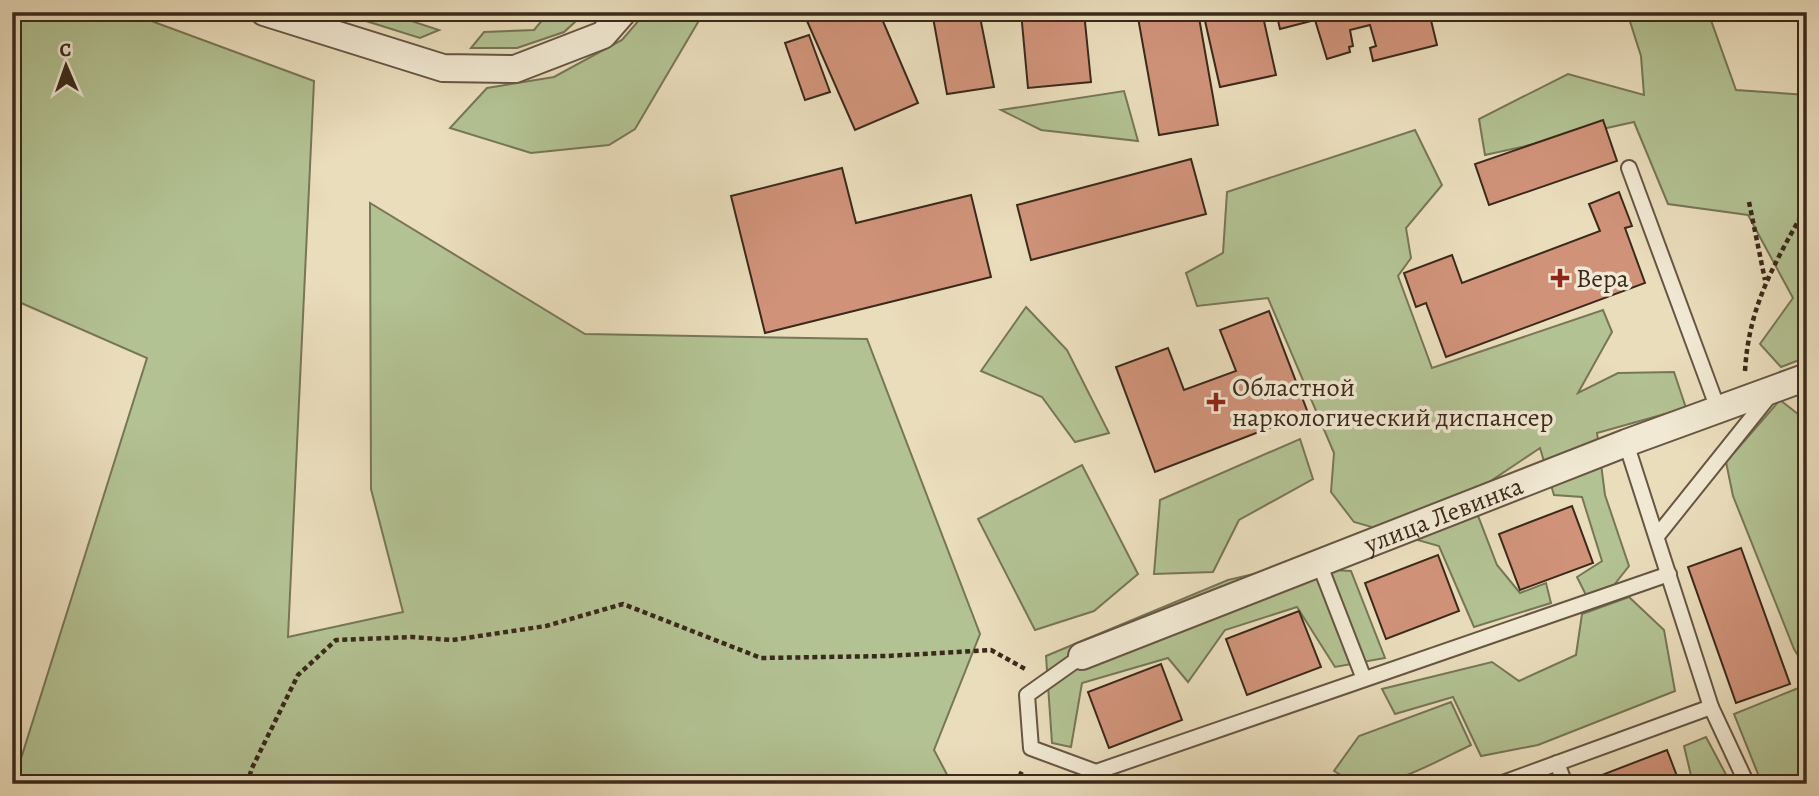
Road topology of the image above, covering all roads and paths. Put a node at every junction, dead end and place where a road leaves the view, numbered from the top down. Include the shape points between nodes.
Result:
1 (264, 12) edge
2 (623, 12) edge
3 (1629, 168) dead end
4 (1749, 202) dead end
5 (1807, 205) edge
6 (1766, 281) junction
7 (1807, 377) edge
8 (1775, 389) junction
9 (1744, 400) junction
10 (1718, 409) junction
11 (1626, 443) junction
12 (1657, 536) junction
13 (1318, 563) junction
14 (1669, 574) junction
15 (1082, 656) joint
16 (1364, 679) junction
17 (1046, 681) junction
18 (1711, 707) junction
19 (1557, 763) junction
20 (1098, 778) edge
21 (247, 784) edge
22 (1500, 784) edge
23 (1565, 784) edge
24 (1747, 784) edge

1 - 2 street via 443,68 515,69 603,35
3 - 10 lane
4 - 6 path
5 - 6 path
6 - 9 path via 1747,340
7 - 8 street, улица Левинка
8 - 9 street, улица Левинка
8 - 12 lane
9 - 10 street, улица Левинка
10 - 11 street, улица Левинка
11 - 12 lane
11 - 13 street, улица Левинка
12 - 14 lane
13 - 15 street, улица Левинка
13 - 16 lane
14 - 16 lane
14 - 18 lane
15 - 17 lane
16 - 20 lane
17 - 20 lane via 1027,695 1031,748
17 - 21 path via 992,650 761,658 623,604 546,626 452,640 335,640 298,675
18 - 19 lane
18 - 24 lane
19 - 22 lane
19 - 23 lane

